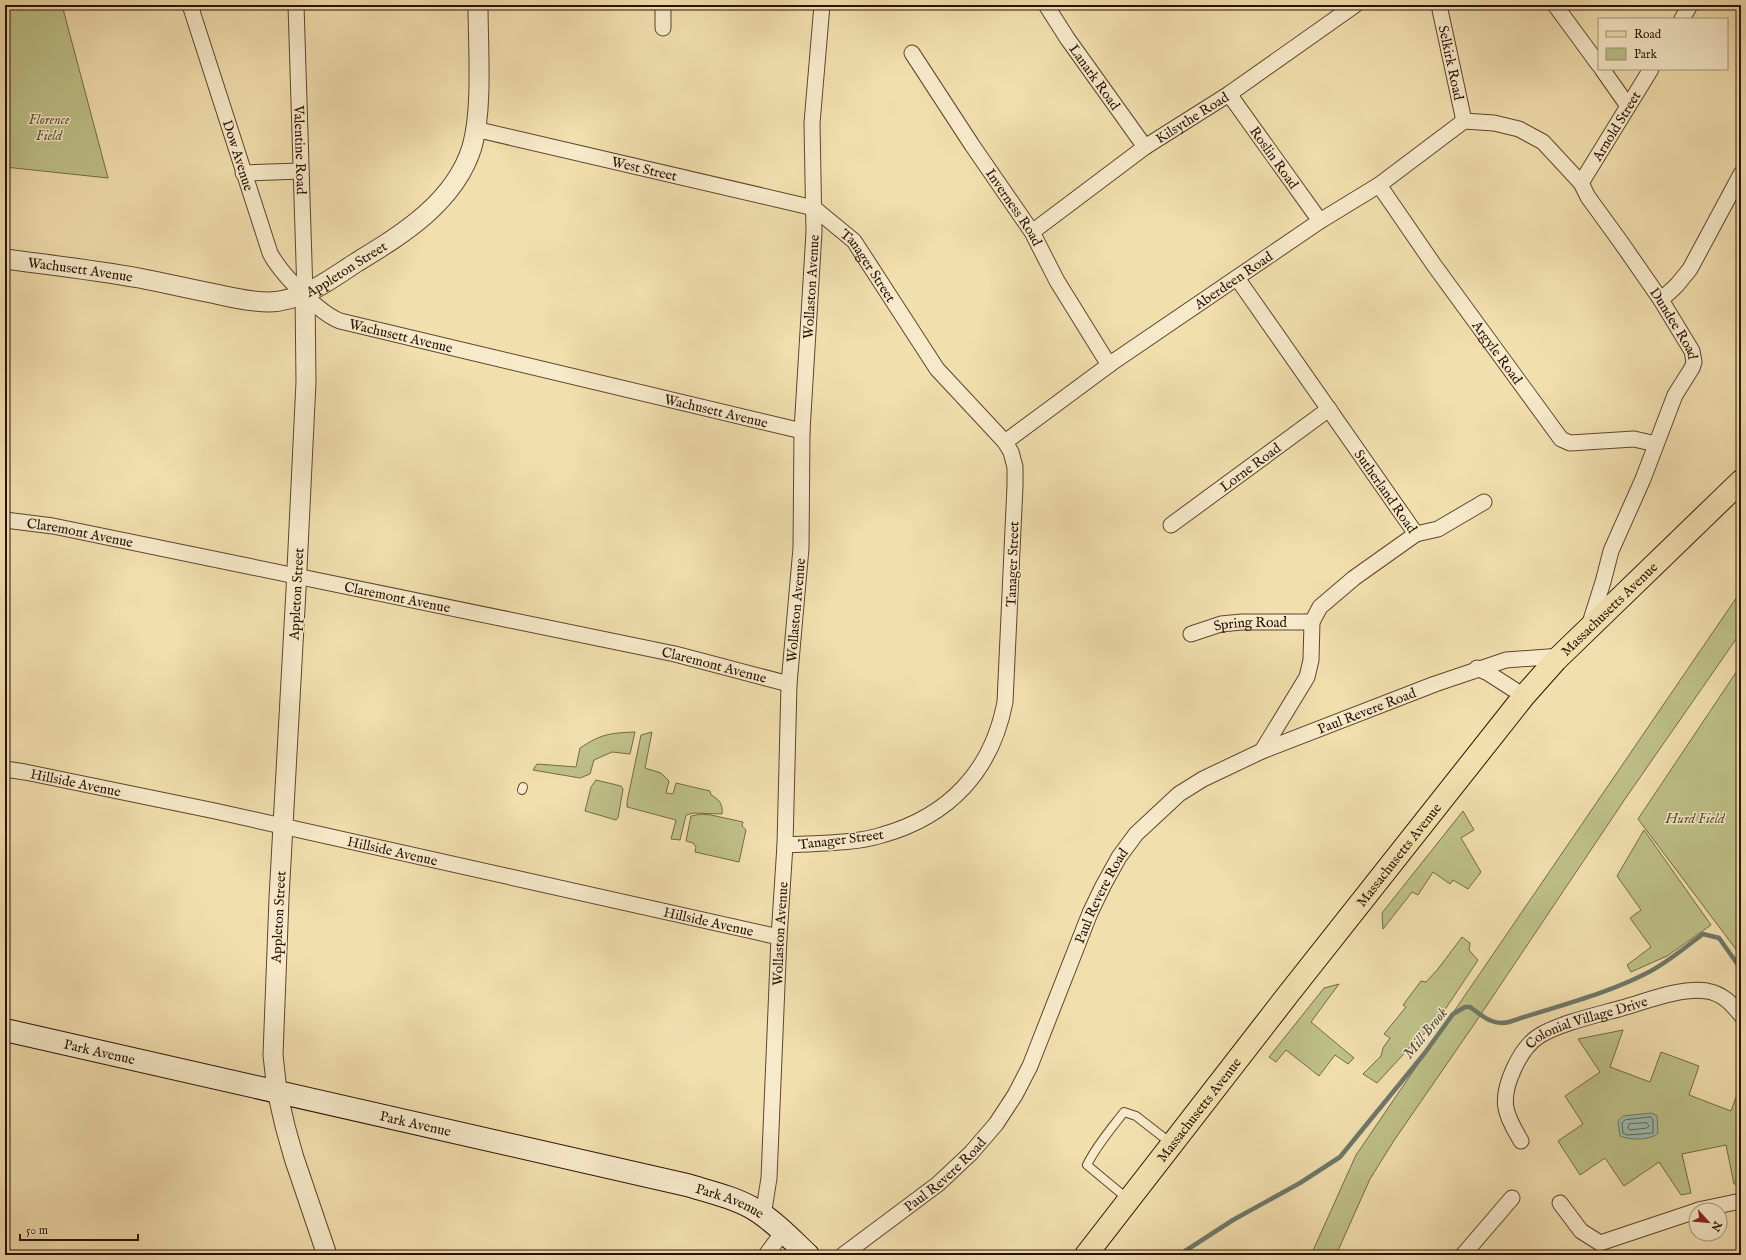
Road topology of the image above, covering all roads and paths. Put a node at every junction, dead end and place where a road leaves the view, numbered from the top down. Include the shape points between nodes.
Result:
1 (190, 5) edge
2 (296, 5) edge
3 (478, 5) edge
4 (663, 5) edge
5 (822, 5) edge
6 (1046, 5) edge
7 (1355, 5) edge
8 (1439, 5) edge
9 (1555, 5) edge
10 (1690, 5) edge
11 (1683, 18) edge
12 (663, 28) dead end
13 (912, 53) dead end
14 (1598, 64) edge
15 (1603, 70) edge
16 (1650, 70) edge
17 (1229, 94) junction
18 (1628, 106) junction
19 (1464, 121) junction
20 (475, 129) junction
21 (1145, 147) junction
22 (301, 171) junction
23 (243, 173) junction
24 (1741, 174) edge
25 (1581, 183) junction
26 (1379, 185) junction
27 (814, 208) junction
28 (1320, 221) junction
29 (1032, 232) junction
30 (5, 259) edge
31 (1237, 278) junction
32 (305, 294) junction
33 (1661, 300) junction
34 (1109, 365) junction
35 (1329, 409) junction
36 (802, 431) junction
37 (1005, 442) junction
38 (1656, 444) junction
39 (1741, 481) edge
40 (1484, 502) dead end
41 (5, 520) edge
42 (1171, 525) dead end
43 (1416, 534) junction
44 (297, 576) junction
45 (1312, 622) junction
46 (1588, 629) junction
47 (1191, 634) dead end
48 (1561, 656) junction
49 (1477, 668) junction
50 (789, 684) junction
51 (1524, 696) junction
52 (1262, 751) junction
53 (5, 769) edge
54 (284, 826) junction
55 (785, 845) junction
56 (779, 937) junction
57 (1741, 1015) edge
58 (5, 1030) edge
59 (277, 1091) junction
60 (1521, 1141) dead end
61 (1173, 1144) junction
62 (1512, 1198) dead end
63 (1129, 1200) junction
64 (1741, 1201) edge
65 (1560, 1203) dead end
66 (1728, 1204) edge
67 (1688, 1213) edge
68 (763, 1216) junction
69 (783, 1232) junction
70 (327, 1255) edge
71 (766, 1255) edge
72 (808, 1255) edge
73 (842, 1255) edge
74 (1086, 1255) edge
75 (1463, 1255) edge

1 - 23 street, Dow Avenue
2 - 22 street, Valentine Road
3 - 20 street, Appleton Street via 478,92
4 - 12 street
5 - 27 street, Wollaston Avenue via 812,123
6 - 21 street, Lanark Road
7 - 17 street, Kilsythe Road
8 - 19 street, Selkirk Road
9 - 14 street
10 - 11 street
13 - 29 street, Inverness Road
15 - 18 street
16 - 18 street, Arnold Street
17 - 21 street, Kilsythe Road
17 - 28 street, Roslin Road
18 - 25 street, Arnold Street
19 - 25 street, Dundee Road via 1494,123 1519,129 1543,142
19 - 26 street, Aberdeen Road
20 - 27 street, West Street
20 - 32 street, Appleton Street via 472,147 461,171 431,210 389,243
21 - 29 street, Kilsythe Road
22 - 23 street
22 - 32 street, Valentine Road
23 - 32 street, Dow Avenue via 274,260 281,271
24 - 33 street via 1690,269
25 - 33 street, Dundee Road via 1588,197
26 - 28 street, Aberdeen Road
26 - 38 street, Argyle Road via 1563,440 1572,443 1634,439
27 - 36 street, Wollaston Avenue
27 - 37 street, Tanager Street via 854,241 937,369
28 - 31 street, Aberdeen Road
29 - 34 street, Inverness Road via 1057,281
30 - 32 street, Wachusett Avenue via 103,272 246,300 283,301
31 - 34 street, Aberdeen Road
31 - 35 street, Sutherland Road
32 - 36 street, Wachusett Avenue via 326,314 340,320
32 - 44 street, Appleton Street via 306,377
33 - 38 street, Dundee Road via 1690,346 1694,357 1692,368 1675,395
34 - 37 street, Aberdeen Road
35 - 42 street, Lorne Road
35 - 43 street, Sutherland Road
36 - 50 street, Wollaston Avenue via 801,548
37 - 55 street, Tanager Street via 1011,452 1015,486 1007,681 1002,717 987,755 969,784 959,794 920,821 872,838
38 - 46 street, Dundee Road via 1611,551
39 - 46 main road, Massachusetts Avenue
40 - 43 street via 1438,529
41 - 44 street, Claremont Avenue via 53,526
43 - 45 street, Sutherland Road via 1354,578 1326,602 1315,614
44 - 50 street, Claremont Avenue via 675,654
44 - 54 street, Appleton Street
45 - 47 street, Spring Road via 1221,624
45 - 52 street via 1311,660 1307,677
46 - 48 main road, Massachusetts Avenue
48 - 49 street, Paul Revere Road via 1514,658
48 - 51 main road, Massachusetts Avenue
49 - 51 street
49 - 52 street, Paul Revere Road
50 - 55 street, Wollaston Avenue
51 - 61 main road, Massachusetts Avenue
52 - 73 street, Paul Revere Road via 1203,779 1179,794 1136,834 1119,857 1103,886 1030,1066 996,1124 971,1153 938,1184
53 - 54 street, Hillside Avenue
54 - 56 street, Hillside Avenue
54 - 59 street, Appleton Street via 273,1019
55 - 56 street, Wollaston Avenue
56 - 68 street, Wollaston Avenue via 769,1178
57 - 60 street, Colonial Village Drive via 1726,998 1718,994 1689,991 1608,1012 1538,1036 1525,1049 1508,1085 1507,1115
58 - 59 main road, Park Avenue
59 - 68 main road, Park Avenue via 652,1176 736,1201
59 - 70 street, Appleton Street via 294,1158
61 - 63 main road, Massachusetts Avenue
61 - 63 lane via 1136,1116 1124,1112 1087,1165
62 - 75 street
63 - 74 main road, Massachusetts Avenue
64 - 66 street
65 - 67 street via 1581,1231 1600,1243
68 - 69 main road, Park Avenue
69 - 71 street
69 - 72 main road, Park Avenue

